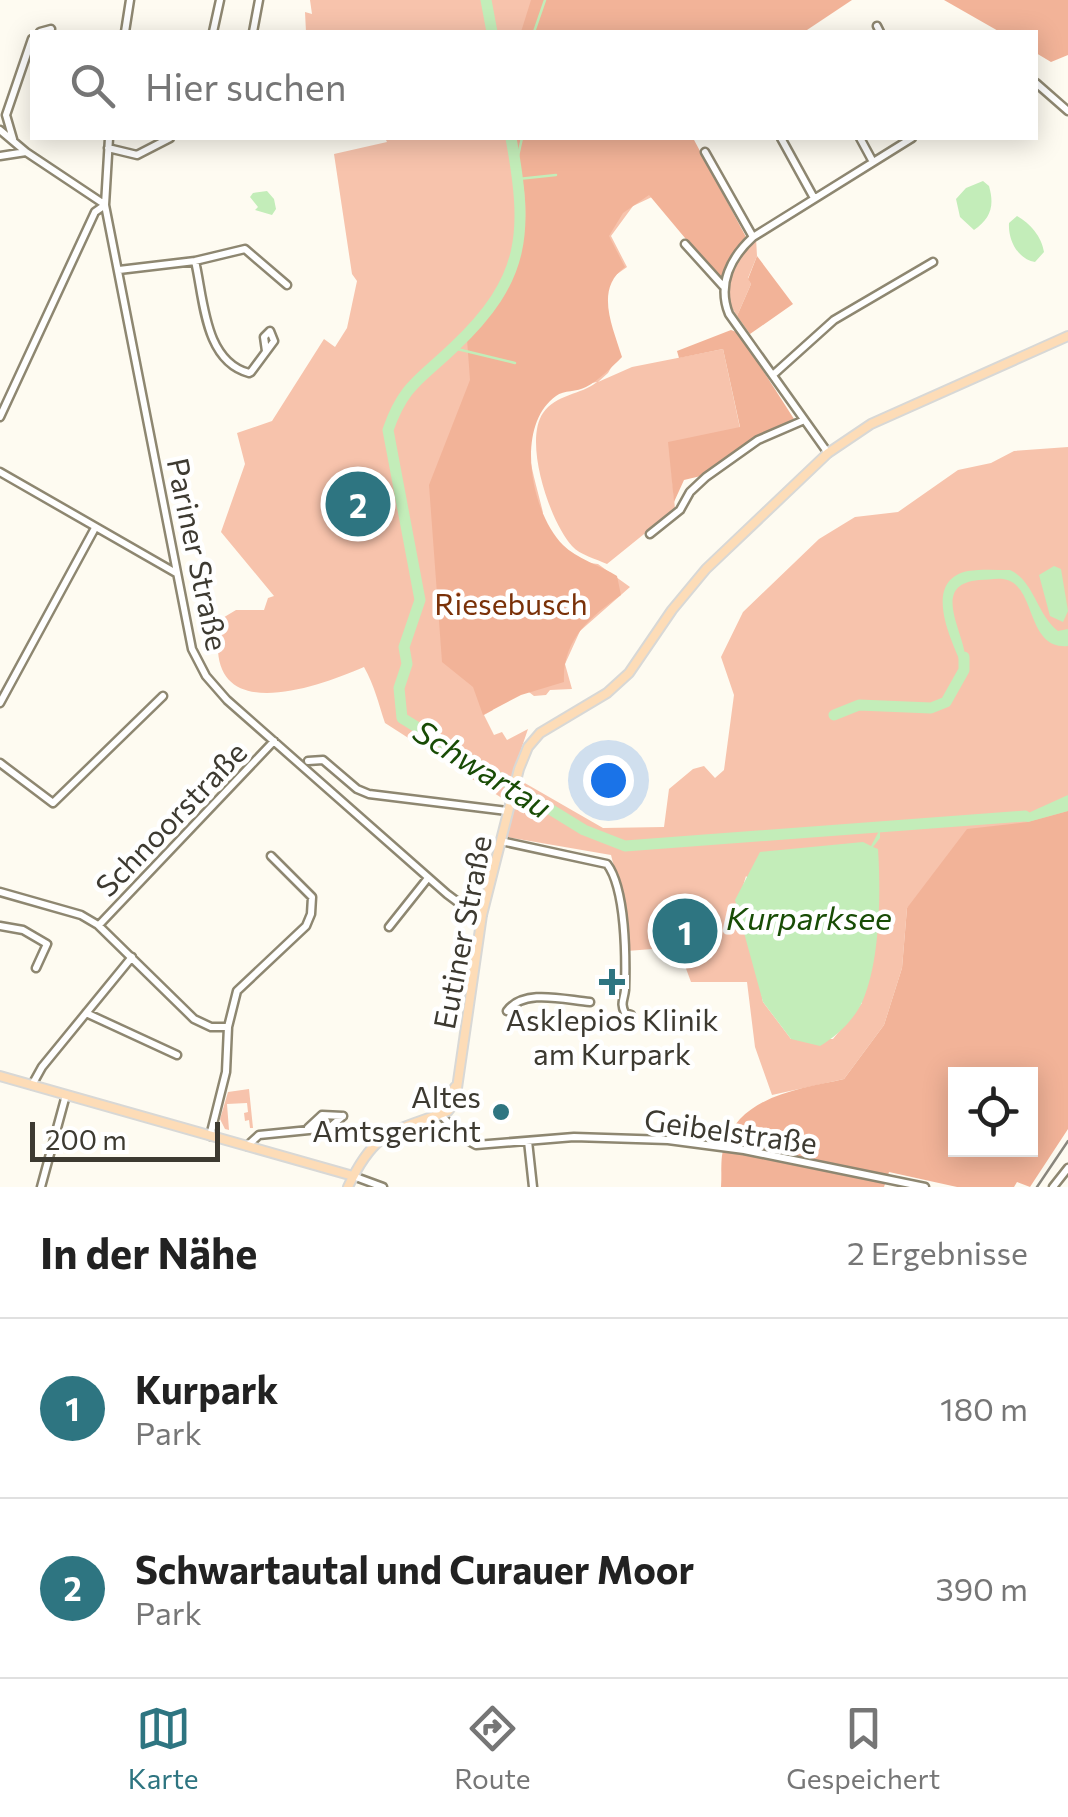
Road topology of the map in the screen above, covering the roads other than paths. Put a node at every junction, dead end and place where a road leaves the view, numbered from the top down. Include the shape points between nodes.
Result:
1 (130, 0) edge
2 (220, 0) edge
3 (259, 0) edge
4 (51, 29) dead end
5 (47, 30) edge
6 (125, 30) edge
7 (213, 30) edge
8 (253, 30) edge
9 (30, 46) edge
10 (1038, 86) edge
11 (1068, 111) edge
12 (0, 130) edge
13 (13, 138) junction
14 (109, 140) edge
15 (166, 140) edge
16 (782, 140) edge
17 (861, 140) edge
18 (909, 140) edge
19 (108, 148) junction
20 (26, 152) junction
21 (705, 152) dead end
22 (0, 156) edge
23 (873, 162) junction
24 (814, 198) junction
25 (106, 204) junction
26 (753, 236) junction
27 (685, 244) dead end
28 (195, 261) junction
29 (933, 262) dead end
30 (119, 270) junction
31 (286, 285) dead end
32 (724, 287) junction
33 (1068, 336) edge
34 (266, 352) dead end
35 (774, 374) junction
36 (0, 417) edge
37 (802, 421) junction
38 (828, 453) junction
39 (0, 472) edge
40 (96, 528) junction
41 (650, 534) dead end
42 (177, 574) junction
43 (163, 696) dead end
44 (0, 702) edge
45 (274, 742) junction
46 (308, 761) dead end
47 (0, 763) edge
48 (508, 811) junction
49 (501, 841) junction
50 (271, 856) dead end
51 (428, 878) junction
52 (0, 892) edge
53 (482, 915) junction
54 (98, 925) junction
55 (0, 926) edge
56 (390, 927) dead end
57 (132, 957) junction
58 (36, 968) dead end
59 (590, 1002) dead end
60 (507, 1012) dead end
61 (86, 1013) junction
62 (632, 1015) dead end
63 (228, 1027) junction
64 (177, 1055) dead end
65 (0, 1076) edge
66 (32, 1084) junction
67 (66, 1095) junction
68 (440, 1114) junction
69 (307, 1128) junction
70 (210, 1136) junction
71 (528, 1140) junction
72 (247, 1146) junction
73 (1068, 1168) edge
74 (353, 1176) junction
75 (41, 1187) edge
76 (348, 1187) edge
77 (383, 1187) edge
78 (533, 1187) edge
79 (925, 1187) edge
80 (1053, 1187) edge

1 - 6 street
2 - 7 street
3 - 8 street
4 - 5 street
9 - 13 street via 6,116
10 - 11 street
12 - 13 street
13 - 20 street
14 - 19 street, Pariner Straße
15 - 19 street via 137,155
16 - 24 street
17 - 23 street
18 - 23 street
19 - 25 street, Pariner Straße
20 - 22 street
20 - 25 street
21 - 26 street
23 - 24 street
24 - 26 street
25 - 30 street, Pariner Straße
25 - 36 street via 95,212
26 - 32 street
27 - 32 street
28 - 30 street
28 - 31 street via 245,249
28 - 34 street via 220,354 249,374
29 - 35 street via 834,320
30 - 42 street, Pariner Straße
32 - 35 street via 729,314
33 - 38 main road via 871,424
35 - 37 street
37 - 38 street
37 - 41 street via 758,440 706,478
38 - 48 main road, Eutiner Straße via 706,569 629,673 540,733 523,758
39 - 40 street
40 - 42 street
40 - 44 street
42 - 45 street, Pariner Straße via 199,664
43 - 47 street via 53,803
45 - 51 street, Pariner Straße
45 - 54 street, Schnoorstraße
46 - 48 street via 323,760 369,794
48 - 49 main road, Eutiner Straße
49 - 53 main road, Eutiner Straße
49 - 62 street via 606,864 616,880 622,1008
50 - 63 street via 312,897 311,914 238,992
51 - 53 street, Pariner Straße
51 - 56 street
52 - 54 street
53 - 68 main road, Eutiner Straße via 455,1087
54 - 57 street
55 - 58 street via 47,944
57 - 61 street
57 - 63 street via 194,1019
59 - 60 street via 530,998
61 - 64 street
61 - 66 street
63 - 70 street via 226,1072
65 - 66 main road
66 - 67 main road
67 - 70 main road
67 - 75 street
68 - 71 street, Geibelstraße via 476,1145
68 - 74 main road via 386,1134
69 - 69 street via 329,1128 343,1116 322,1115
69 - 72 street via 259,1135
70 - 72 main road
71 - 78 street
71 - 79 street, Geibelstraße via 703,1143
72 - 74 main road
73 - 80 street
74 - 76 main road
74 - 77 street

